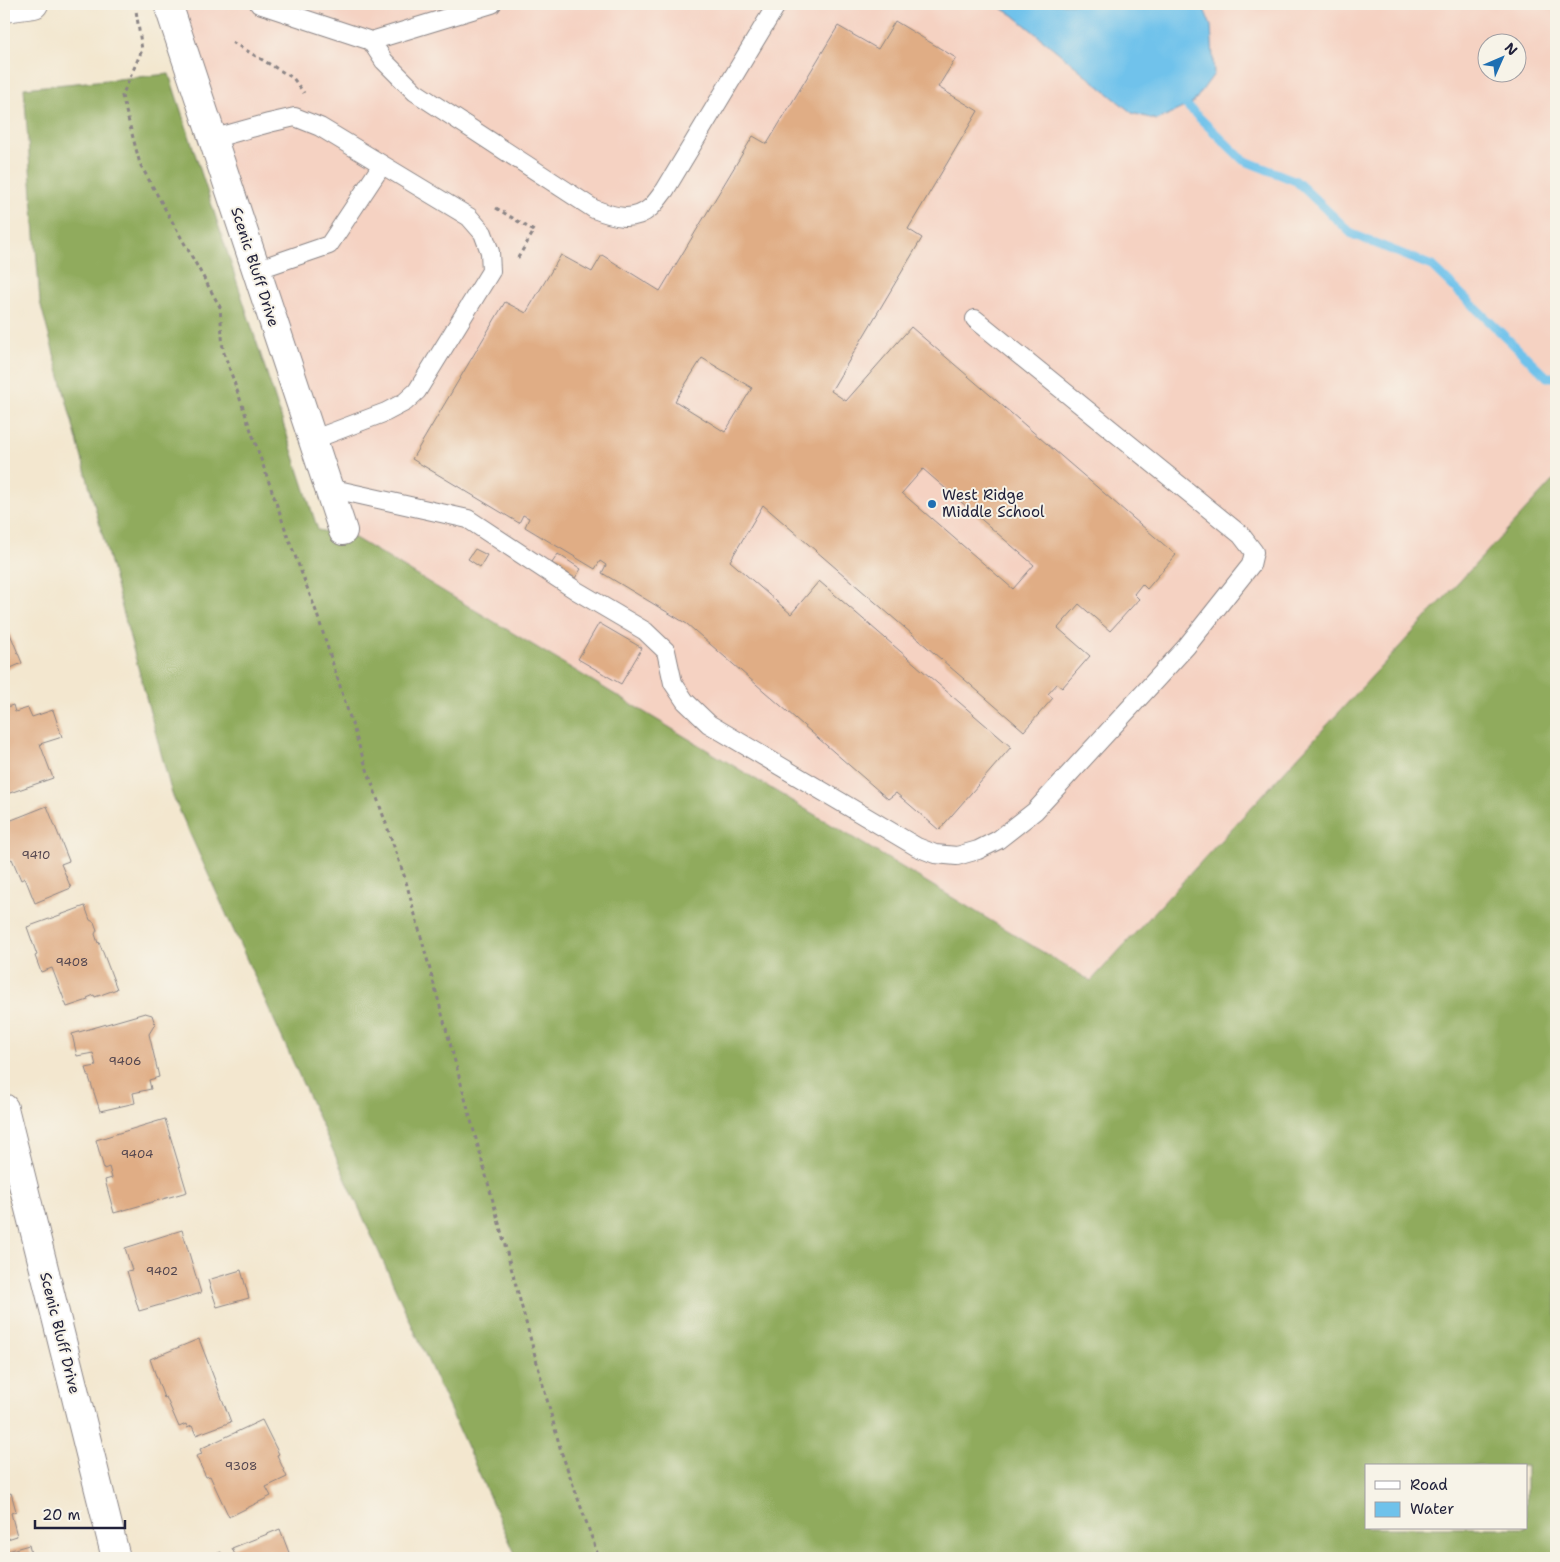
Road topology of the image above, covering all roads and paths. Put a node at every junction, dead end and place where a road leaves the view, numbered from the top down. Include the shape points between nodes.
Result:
1 (34, 4) edge
2 (135, 4) edge
3 (168, 4) edge
4 (259, 4) edge
5 (492, 4) edge
6 (777, 4) edge
7 (4, 8) edge
8 (371, 41) junction
9 (212, 139) junction
10 (382, 165) junction
11 (256, 270) junction
12 (975, 319) dead end
13 (312, 440) junction
14 (328, 488) junction
15 (343, 531) dead end
16 (4, 1108) edge
17 (116, 1558) edge
18 (599, 1558) edge

1 - 7 street
2 - 18 path via 142,50 122,96 140,164 220,307 224,350 316,610 405,878 561,1451
3 - 9 street, Scenic Bluff Drive
4 - 8 lane
5 - 8 lane
6 - 8 lane via 665,190 650,209 633,217 615,217 594,209 415,92 384,61
9 - 10 lane via 295,118 320,127
9 - 11 street, Scenic Bluff Drive
10 - 11 lane via 329,245
10 - 13 lane via 469,218 483,232 490,252 491,271 411,397 386,412
11 - 13 street, Scenic Bluff Drive
12 - 14 lane via 1241,534 1254,552 1251,565 1186,647 1035,811 998,840 957,856 935,854 917,847 709,724 685,701 673,683 666,651 645,631 577,591 468,519
13 - 14 street, Scenic Bluff Drive
14 - 15 street, Scenic Bluff Drive
16 - 17 street, Scenic Bluff Drive

